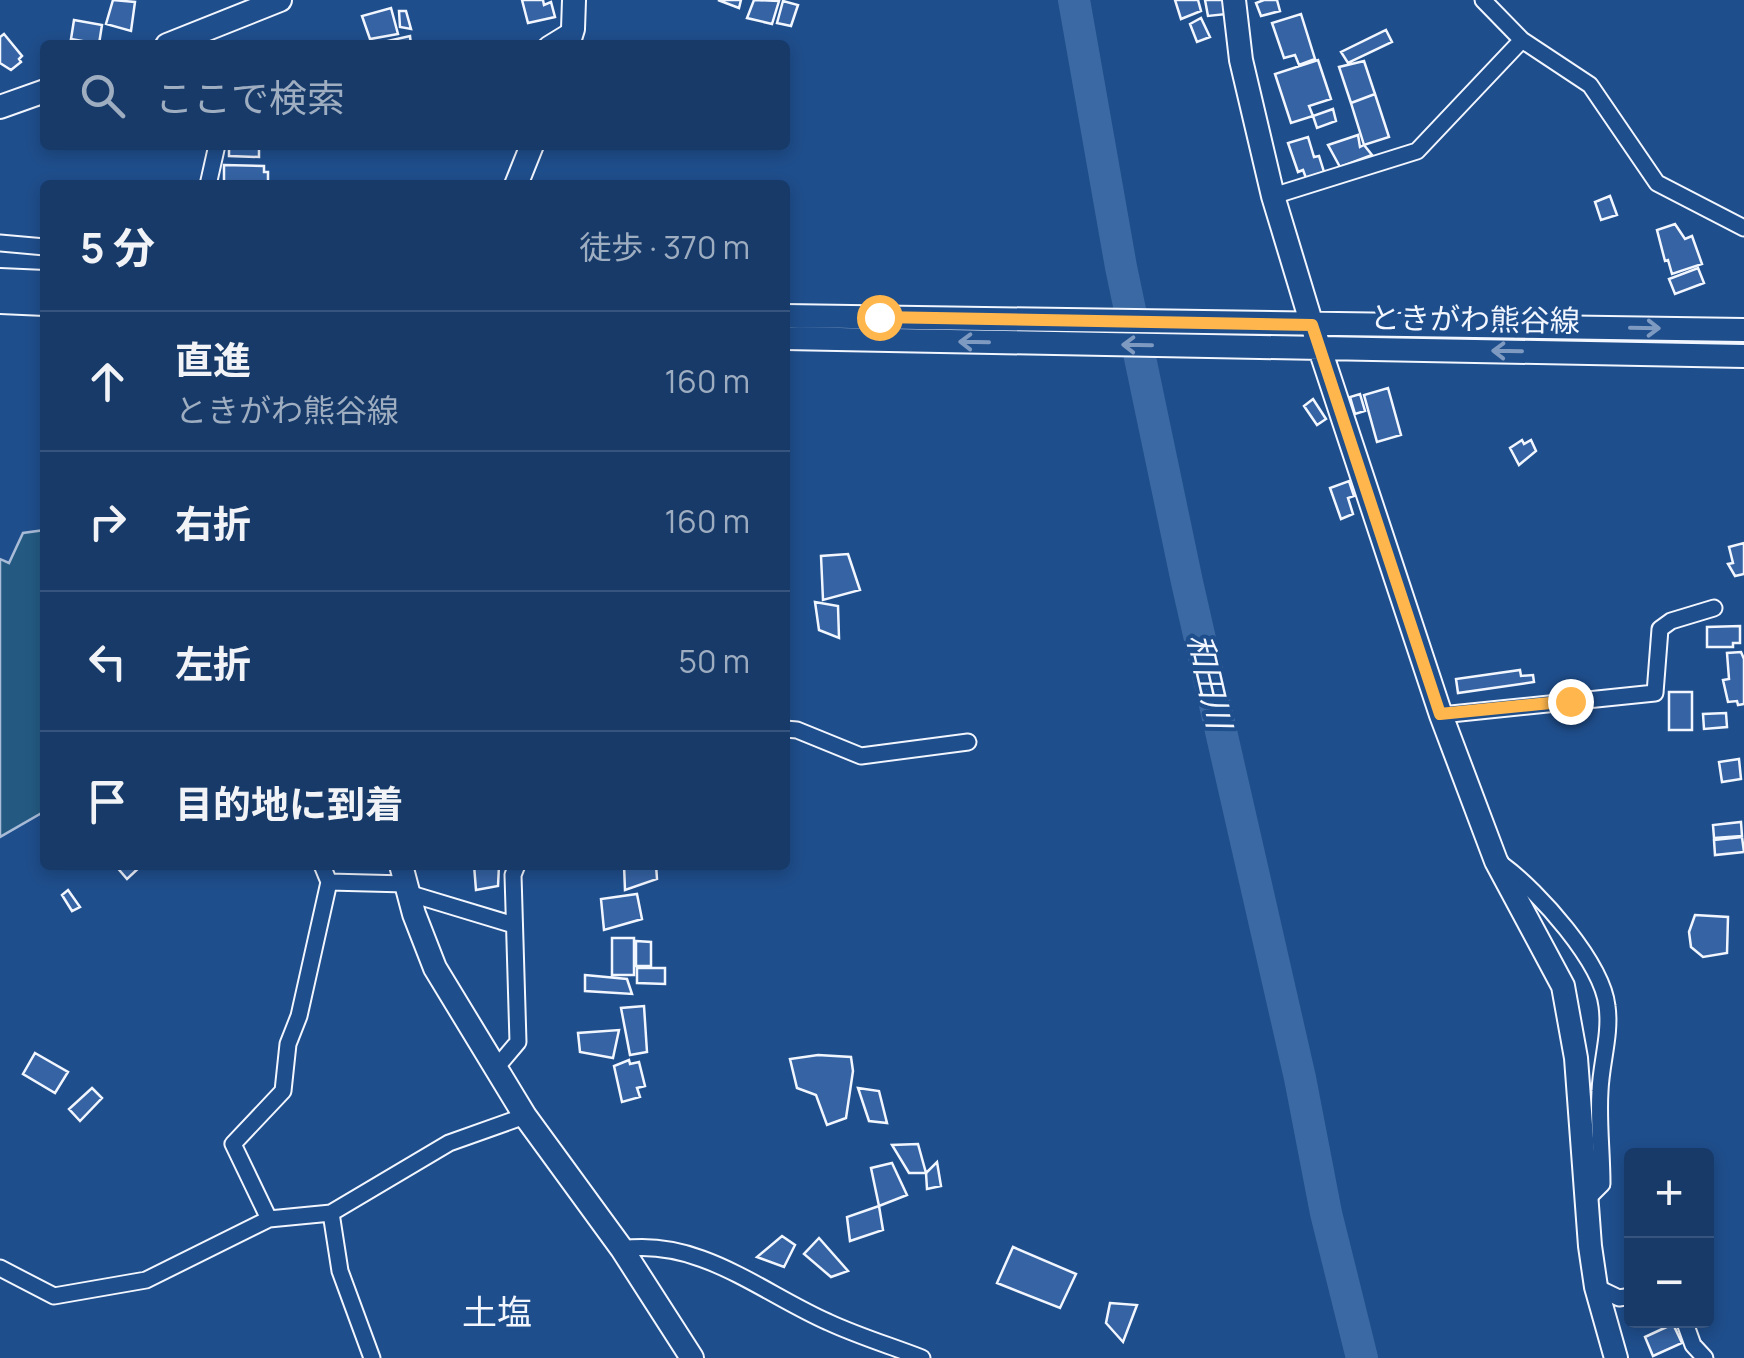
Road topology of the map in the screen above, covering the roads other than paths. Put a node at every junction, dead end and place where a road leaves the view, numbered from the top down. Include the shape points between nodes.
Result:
1 (280, 0) edge
2 (574, 0) edge
3 (1234, 0) edge
4 (1483, 0) edge
5 (570, 37) edge
6 (179, 40) edge
7 (1522, 40) junction
8 (40, 92) edge
9 (0, 107) edge
10 (216, 150) edge
11 (530, 150) edge
12 (209, 180) edge
13 (518, 180) edge
14 (1273, 196) junction
15 (1744, 228) edge
16 (0, 244) edge
17 (40, 246) edge
18 (0, 280) edge
19 (40, 282) edge
20 (0, 302) edge
21 (40, 304) edge
22 (790, 316) edge
23 (1744, 330) edge
24 (1200, 334) junction
25 (1316, 336) junction
26 (790, 338) edge
27 (1744, 356) edge
28 (1714, 608) dead end
29 (1440, 714) junction
30 (790, 730) edge
31 (968, 742) dead end
32 (1496, 861) junction
33 (324, 870) edge
34 (515, 870) edge
35 (405, 881) edge
36 (328, 882) junction
37 (514, 925) junction
38 (496, 1068) junction
39 (524, 1116) junction
40 (1585, 1201) junction
41 (332, 1214) junction
42 (269, 1219) junction
43 (622, 1249) junction
44 (0, 1268) edge
45 (1596, 1287) junction
46 (1624, 1297) edge
47 (1687, 1328) edge
48 (372, 1358) edge
49 (692, 1358) edge
50 (922, 1358) edge
51 (1616, 1358) edge
52 (1704, 1358) edge

1 - 6 street
2 - 5 street
3 - 14 street
4 - 7 street
7 - 14 street via 1417,151
7 - 15 street via 1590,84 1657,184
8 - 9 street
10 - 12 street
11 - 13 street
14 - 25 street
16 - 17 street
18 - 19 street
20 - 21 street
22 - 24 street, ときがわ熊谷線 via 1066,320
25 -> 23 street, ときがわ熊谷線
24 - 25 street, ときがわ熊谷線
24 -> 26 street, ときがわ熊谷線 via 1072,344
27 -> 25 street, ときがわ熊谷線
25 - 29 street
28 - 29 street via 1660,629 1655,693
29 - 32 street
30 - 31 street via 862,756
32 - 40 street via 1564,986
32 - 40 street via 1528,884 1576,944 1608,1005 1600,1090 1602,1184
33 - 36 street
34 - 37 street
35 - 36 street
35 - 37 street
35 - 38 street via 434,968
36 - 42 street via 283,1090 233,1144
37 - 38 street via 518,1042
38 - 39 street
39 - 41 street via 449,1143
39 - 43 street
40 - 45 street
41 - 42 street
41 - 48 street via 340,1271
42 - 44 street via 146,1280 54,1296
43 - 49 street
43 - 50 street via 644,1246 737,1272 827,1322
45 - 46 street
45 - 51 street
47 - 52 street

